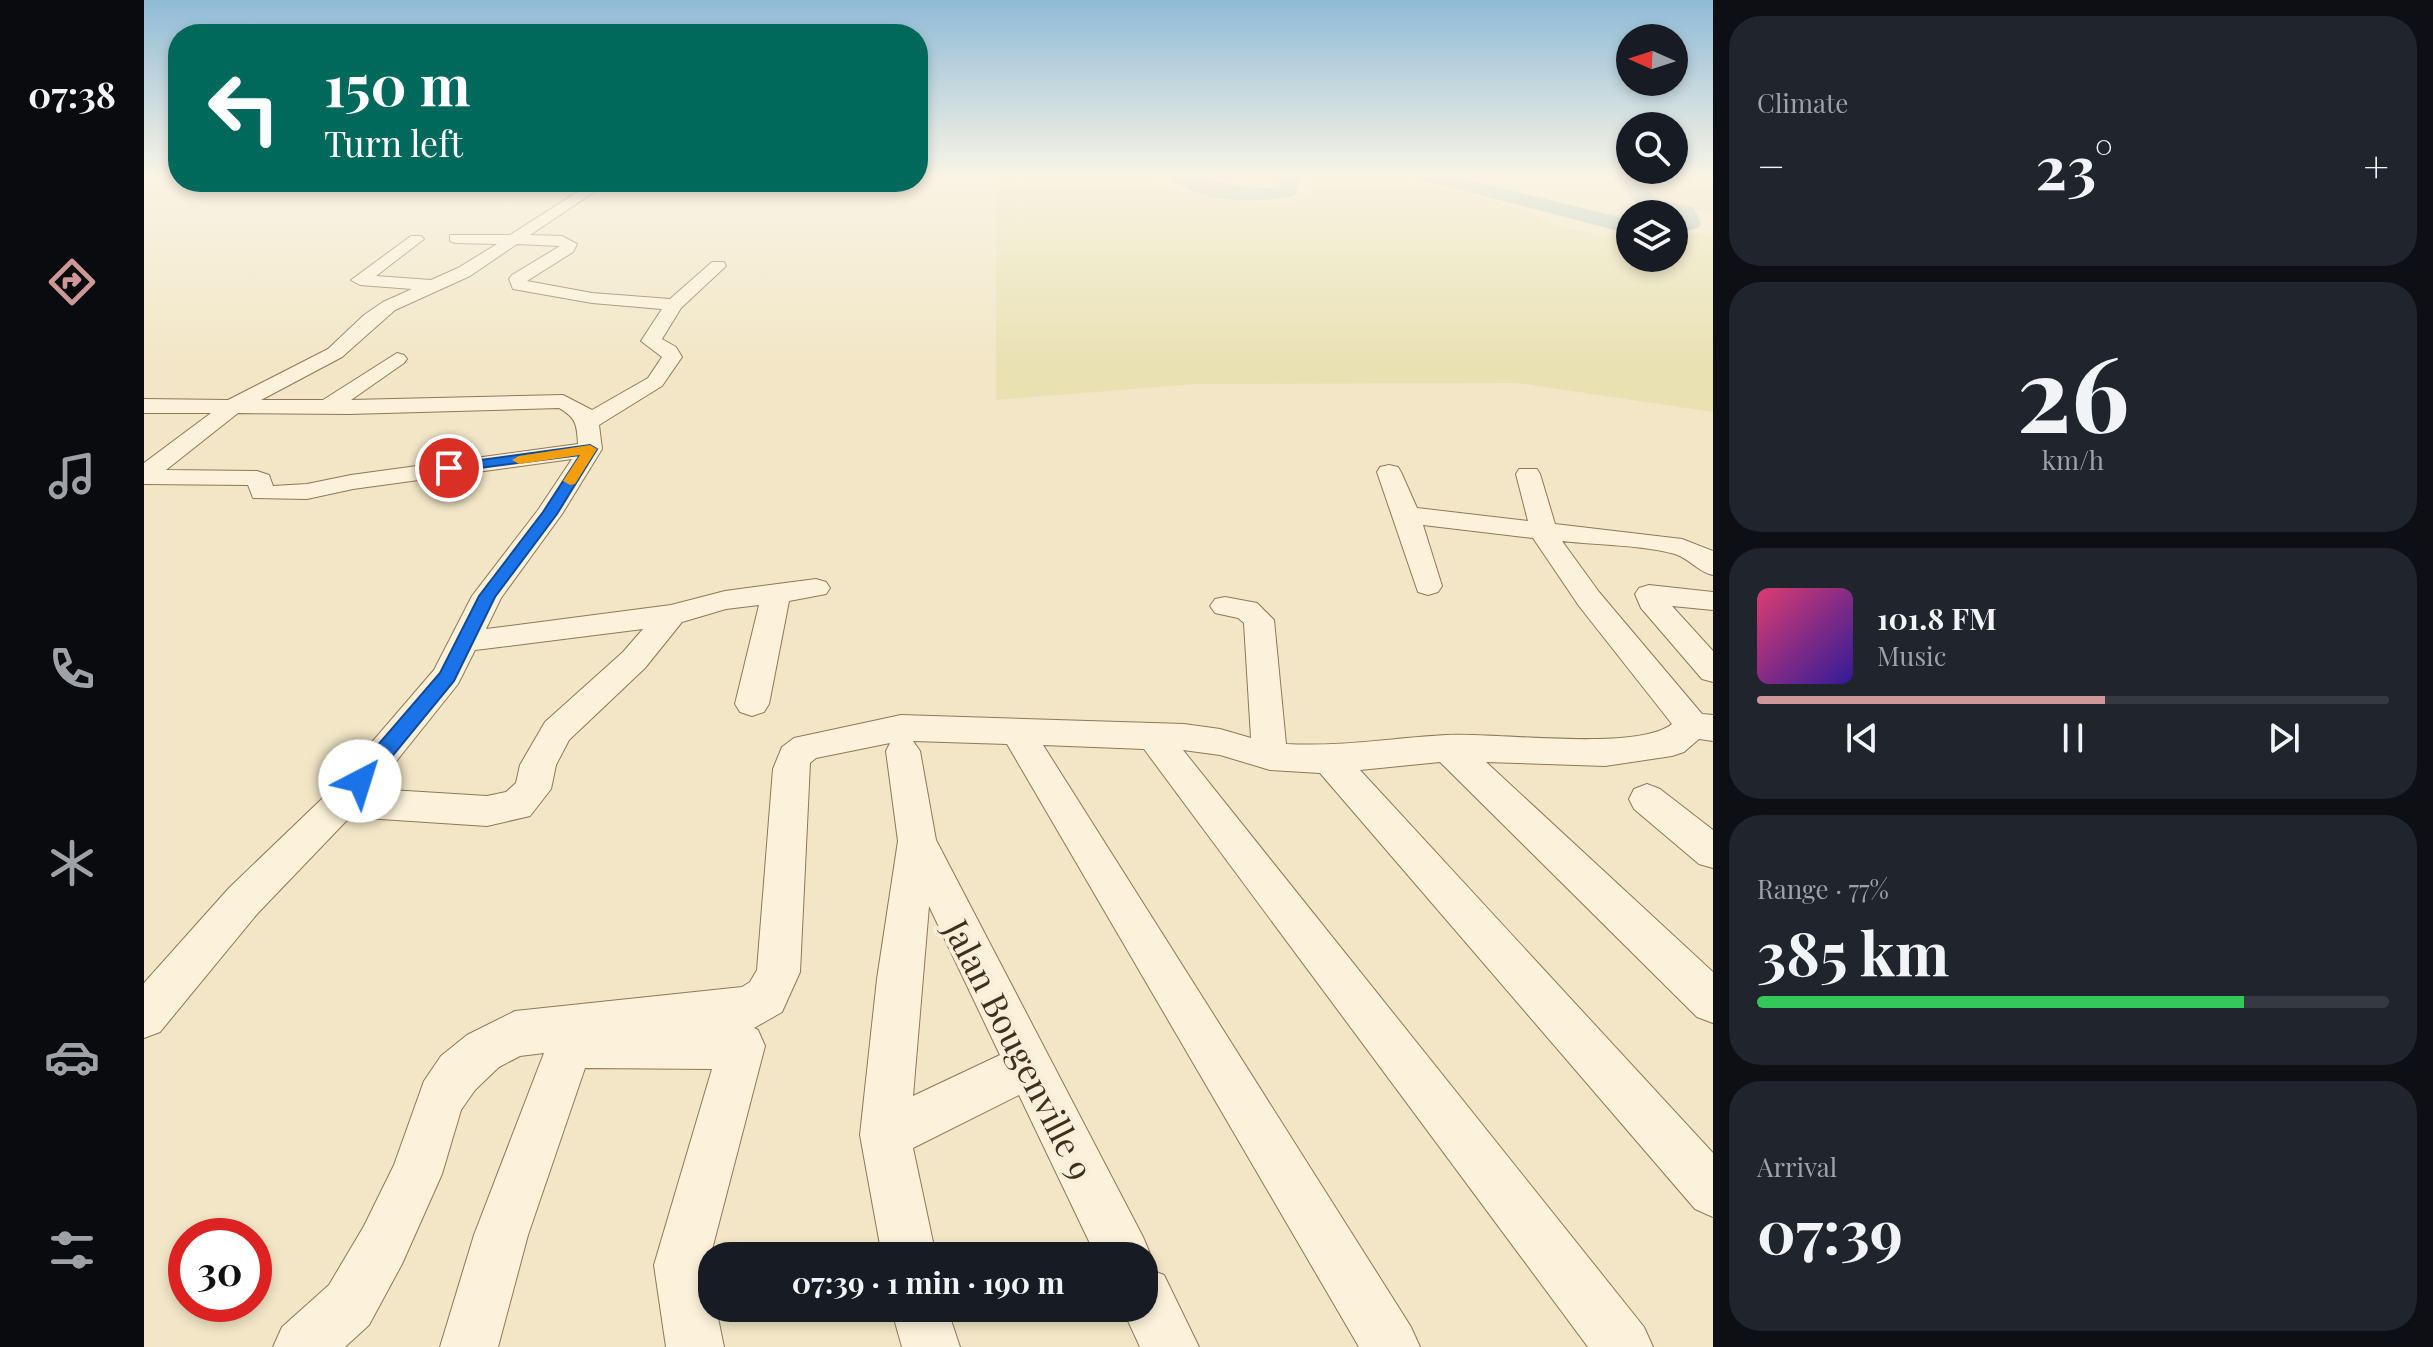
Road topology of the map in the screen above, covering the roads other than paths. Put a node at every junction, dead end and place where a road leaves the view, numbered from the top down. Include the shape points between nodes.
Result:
1 (455, 238) dead end
2 (517, 238) edge
3 (416, 239) dead end
4 (514, 240) junction
5 (718, 266) dead end
6 (436, 285) junction
7 (674, 305) junction
8 (397, 359) dead end
9 (235, 405) junction
10 (144, 406) edge
11 (329, 406) junction
12 (589, 436) junction
13 (1389, 472) dead end
14 (1528, 474) dead end
15 (144, 476) edge
16 (1407, 515) junction
17 (1544, 533) junction
18 (1713, 567) edge
19 (1428, 586) dead end
20 (816, 588) dead end
21 (776, 593) junction
22 (1713, 601) edge
23 (1225, 606) dead end
24 (671, 615) junction
25 (465, 641) junction
26 (1713, 671) edge
27 (752, 704) dead end
28 (1703, 727) edge
29 (1023, 742) dead end
30 (1158, 743) dead end
31 (1448, 748) junction
32 (903, 751) dead end
33 (1270, 757) junction
34 (1329, 760) junction
35 (1647, 799) dead end
36 (342, 802) junction
37 (917, 841) junction
38 (1713, 852) edge
39 (1713, 1002) edge
40 (148, 1006) edge
41 (1027, 1066) junction
42 (885, 1135) junction
43 (1713, 1191) edge
44 (906, 1242) edge
45 (1117, 1242) edge
46 (923, 1322) edge
47 (1158, 1322) edge
48 (302, 1347) edge
49 (469, 1347) edge
50 (695, 1347) edge
51 (931, 1347) edge
52 (1170, 1347) edge
53 (1391, 1347) edge
54 (1624, 1347) edge

1 - 4 street
2 - 4 street
3 - 6 street via 360,280
4 - 6 street
4 - 7 street via 569,244 552,261 518,279 519,285
5 - 7 street
6 - 9 street via 389,306 335,353
7 - 12 street via 651,341 672,357 655,382
8 - 11 street
9 - 10 street
9 - 11 street
9 - 15 street
11 - 12 street via 563,401 582,412
12 - 15 street via 282,495 262,493 257,478
12 - 25 street via 549,514 487,596
13 - 16 street
14 - 17 street
16 - 17 street
16 - 19 street
17 - 18 street via 1682,547
17 - 28 street via 1589,599
20 - 21 street
21 - 24 street
21 - 27 street
22 - 26 street via 1649,594
23 - 33 street via 1247,610 1259,620
24 - 25 street
24 - 36 street via 634,660 557,731 538,765 533,789 517,805 487,811
25 - 36 street via 447,676
28 - 31 street via 1672,743 1605,753
29 - 53 street
30 - 54 street
31 - 34 street
31 - 39 street
32 - 37 street
33 - 34 street
33 - 48 street via 1184,737 901,728 806,747 794,756 791,769 778,972 766,997 749,1008 515,1034 483,1051 441,1098 416,1174 349,1305
34 - 43 street
35 - 38 street
36 - 40 street
37 - 41 street, Jalan Bougenville 9
37 - 42 street
41 - 42 street
41 - 45 street, Jalan Bougenville 9
42 - 44 street
46 - 51 street
47 - 52 street
49 - 50 street via 501,1235 570,1045 742,1046 681,1265

